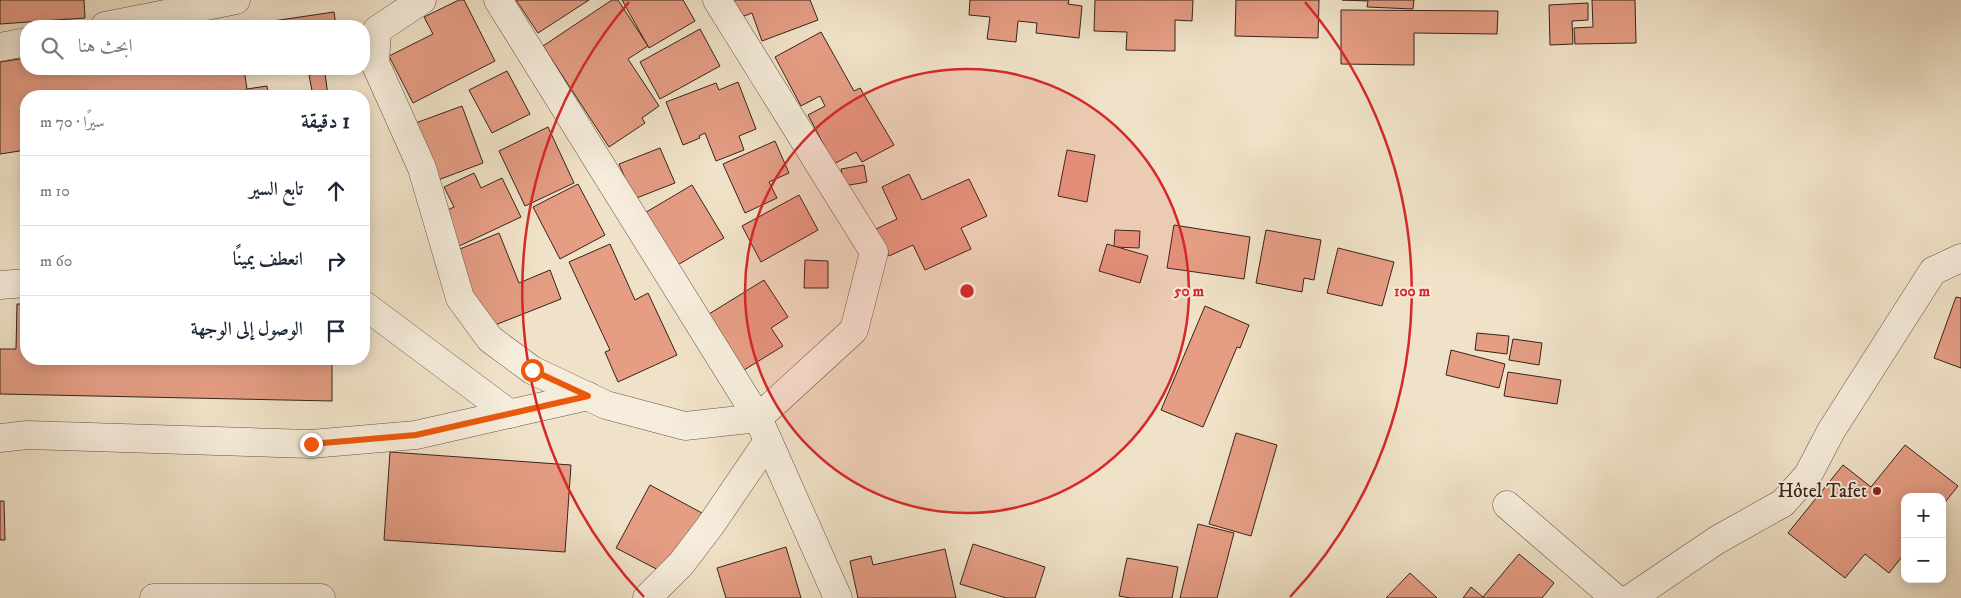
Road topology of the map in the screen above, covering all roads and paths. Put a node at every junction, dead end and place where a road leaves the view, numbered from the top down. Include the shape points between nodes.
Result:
1 (236, 0) edge
2 (422, 0) edge
3 (498, 0) edge
4 (717, 0) edge
5 (135, 20) edge
6 (20, 43) edge
7 (0, 47) edge
8 (1961, 258) edge
9 (20, 283) edge
10 (0, 285) edge
11 (370, 309) edge
12 (588, 396) junction
13 (510, 414) junction
14 (763, 430) junction
15 (0, 438) edge
16 (1507, 505) dead end
17 (154, 598) edge
18 (321, 598) edge
19 (647, 598) edge
20 (838, 598) edge
21 (1615, 598) edge
22 (1631, 598) edge

1 - 5 street
2 - 12 street via 377,30 376,63 422,168 460,298 490,338 532,370
3 - 14 street
4 - 14 street via 874,252 854,330
6 - 7 street
8 - 22 street via 1933,271 1831,431 1808,475 1783,503 1716,540
9 - 10 street
11 - 13 street
12 - 13 street
12 - 14 street via 606,405 685,426
13 - 15 street via 416,435 311,444 27,435
14 - 19 street via 710,526 681,564
14 - 20 street
16 - 21 street
17 - 18 street

